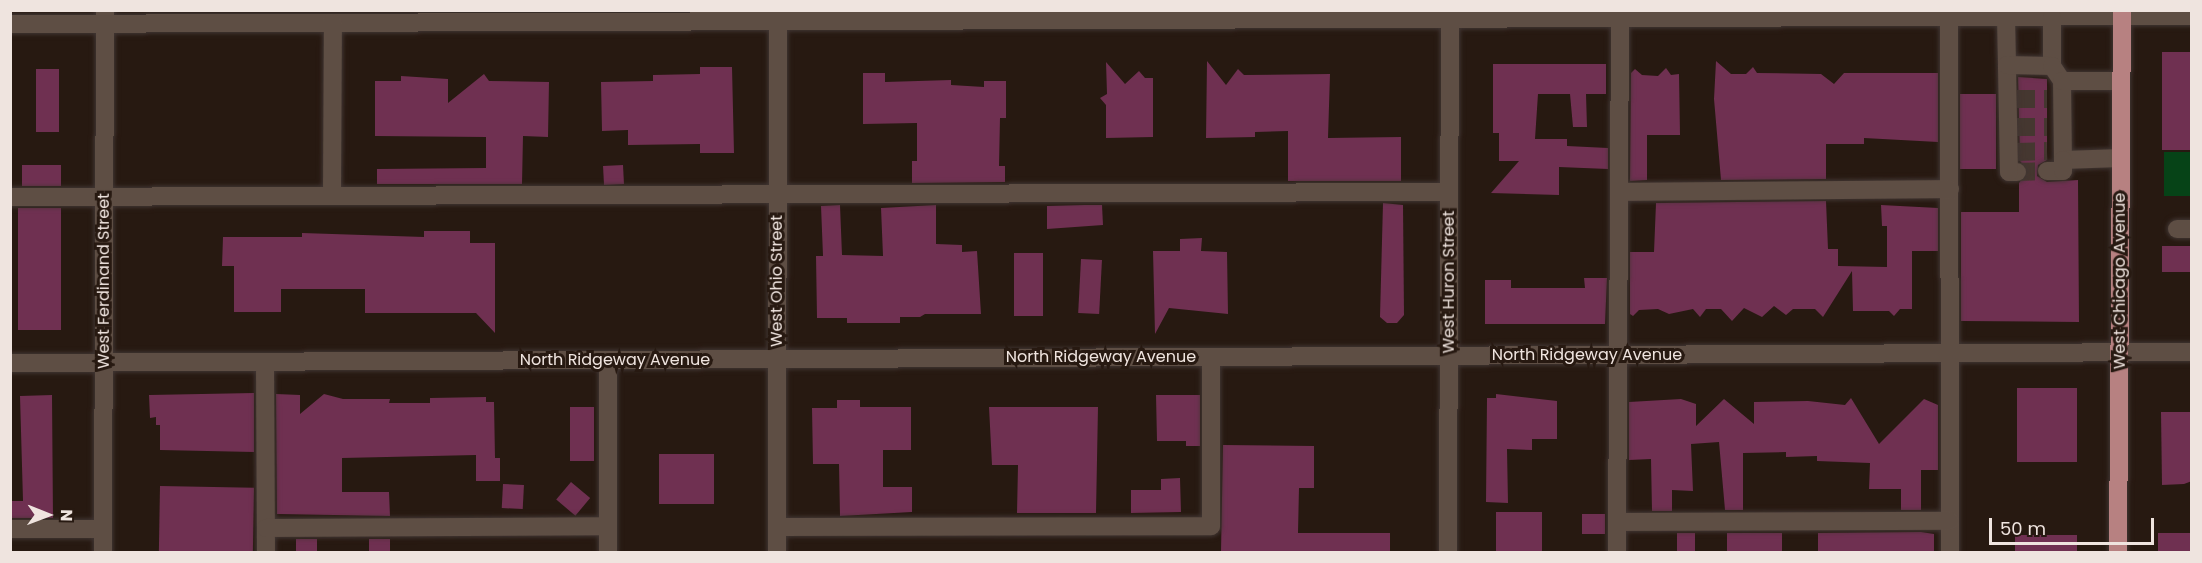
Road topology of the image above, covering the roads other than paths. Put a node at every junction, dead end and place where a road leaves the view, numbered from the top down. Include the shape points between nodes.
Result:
1 (2122, 13) edge
2 (1620, 14) edge
3 (1949, 14) edge
4 (1290, 15) edge
5 (1450, 15) edge
6 (778, 16) edge
7 (938, 16) edge
8 (2192, 16) edge
9 (105, 17) edge
10 (2006, 17) junction
11 (2052, 17) junction
12 (333, 22) junction
13 (10, 24) edge
14 (2007, 65) junction
15 (2057, 74) junction
16 (2121, 81) junction
17 (2058, 154) junction
18 (2121, 158) junction
19 (2047, 171) dead end
20 (2017, 172) dead end
21 (1950, 189) junction
22 (1449, 192) junction
23 (1619, 192) junction
24 (778, 195) junction
25 (104, 196) junction
26 (332, 196) junction
27 (10, 197) edge
28 (2119, 352) junction
29 (2192, 352) edge
30 (1950, 353) junction
31 (1618, 355) junction
32 (1449, 356) junction
33 (1211, 357) junction
34 (777, 359) junction
35 (608, 360) junction
36 (104, 362) junction
37 (265, 362) junction
38 (10, 363) edge
39 (1950, 521) junction
40 (1617, 522) junction
41 (608, 526) junction
42 (777, 527) junction
43 (266, 528) junction
44 (10, 529) edge
45 (103, 529) junction
46 (103, 552) edge
47 (266, 552) edge
48 (608, 552) edge
49 (777, 552) edge
50 (1448, 552) edge
51 (1617, 552) edge
52 (1950, 552) edge
53 (2118, 552) edge

1 - 8 street
1 - 11 street
1 - 16 main road, West Chicago Avenue
2 - 3 street
2 - 5 street
2 - 23 street
3 - 10 street
3 - 21 street
4 - 5 street
4 - 7 street
5 - 22 street, West Huron Street
6 - 7 street
6 - 12 street
6 - 24 street, West Ohio Street
9 - 12 street
9 - 13 street
9 - 25 street, West Ferdinand Street
10 - 11 street
10 - 14 street
11 - 15 street
12 - 26 street
14 - 15 street
14 - 20 street via 2013,99 2009,172
15 - 16 street
15 - 17 street via 2054,99
16 - 18 main road, West Chicago Avenue
17 - 18 street
17 - 19 street via 2063,171
18 - 28 main road, West Chicago Avenue
21 - 23 street
21 - 30 street
22 - 24 street
22 - 32 street, West Huron Street
23 - 31 street
24 - 26 street
24 - 34 street, West Ohio Street
25 - 26 street
25 - 27 street
25 - 36 street, West Ferdinand Street
28 - 29 street, North Ridgeway Avenue
28 - 30 street, North Ridgeway Avenue
28 - 53 main road, West Chicago Avenue
30 - 31 street, North Ridgeway Avenue
30 - 39 street
31 - 32 street, North Ridgeway Avenue
31 - 40 street
32 - 33 street, North Ridgeway Avenue
32 - 50 street, West Huron Street
33 - 34 street, North Ridgeway Avenue
33 - 42 street via 1211,526
34 - 35 street, North Ridgeway Avenue
34 - 42 street, West Ohio Street
35 - 37 street, North Ridgeway Avenue
35 - 41 street
36 - 37 street, North Ridgeway Avenue
36 - 38 street, North Ridgeway Avenue
36 - 45 street, West Ferdinand Street
37 - 43 street
39 - 40 street
39 - 52 street
40 - 51 street
41 - 43 street
41 - 48 street
42 - 49 street, West Ohio Street
43 - 47 street
44 - 45 street
45 - 46 street, West Ferdinand Street

